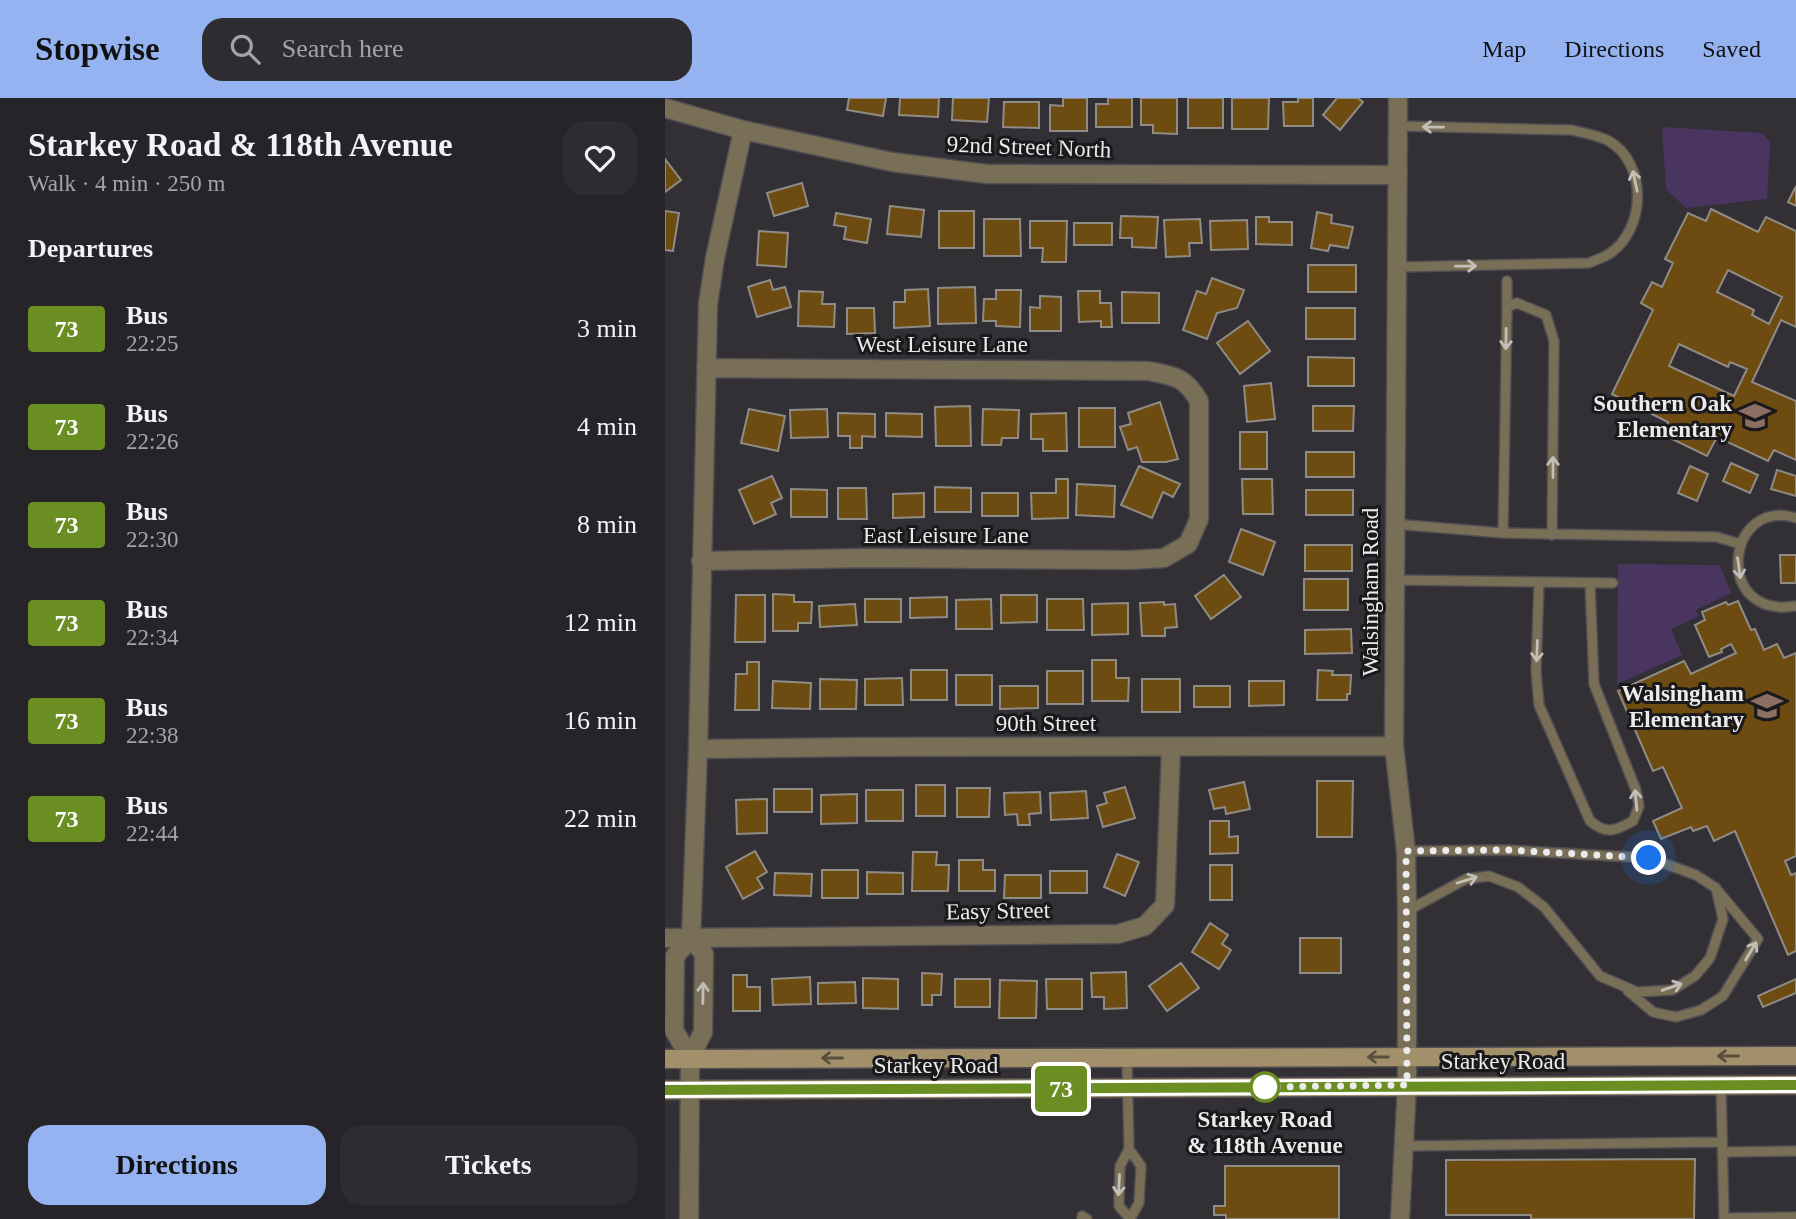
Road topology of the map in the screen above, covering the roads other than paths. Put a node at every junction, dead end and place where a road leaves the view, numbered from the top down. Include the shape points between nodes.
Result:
1 (1398, 98) edge
2 (665, 107) edge
3 (1398, 126) junction
4 (743, 130) junction
5 (1398, 175) junction
6 (1397, 267) junction
7 (1507, 281) dead end
8 (1507, 307) junction
9 (706, 368) junction
10 (1796, 518) edge
11 (1394, 524) junction
12 (1503, 533) junction
13 (1552, 535) junction
14 (1188, 544) joint
15 (1740, 544) junction
16 (701, 561) junction
17 (1394, 580) junction
18 (1539, 582) junction
19 (1590, 583) junction
20 (1613, 583) dead end
21 (1796, 606) edge
22 (1394, 747) junction
23 (1171, 748) junction
24 (698, 749) junction
25 (1406, 851) junction
26 (1716, 888) junction
27 (1407, 911) junction
28 (665, 938) edge
29 (691, 938) junction
30 (1624, 988) junction
31 (1796, 1056) edge
32 (1405, 1057) junction
33 (690, 1058) junction
34 (1127, 1058) junction
35 (665, 1059) edge
36 (1407, 1085) junction
37 (1721, 1085) junction
38 (1796, 1085) edge
39 (1128, 1088) junction
40 (665, 1090) edge
41 (688, 1090) junction
42 (1722, 1142) junction
43 (1403, 1146) junction
44 (1129, 1149) junction
45 (1722, 1152) junction
46 (1796, 1152) edge
47 (1796, 1217) edge
48 (689, 1219) edge
49 (1399, 1219) edge

1 - 3 street, Walsingham Road
2 - 4 street, 92nd Street North
3 - 5 street, Walsingham Road
6 -> 3 lane via 1589,263 1610,254 1631,228 1638,192 1633,170 1619,149 1594,135 1572,130
4 - 5 street, 92nd Street North via 892,162 987,174
4 - 9 street via 715,258
5 - 6 street, Walsingham Road
6 - 11 street, Walsingham Road
7 - 8 lane
8 -> 12 lane
13 -> 8 lane via 1554,341 1546,315 1517,303
9 - 14 street, West Leisure Lane via 1149,371 1176,376 1191,387 1199,401 1199,519
9 - 16 street
10 - 15 lane via 1776,516 1761,521
11 - 12 lane
11 - 17 street, Walsingham Road
12 - 13 lane
13 - 15 lane via 1717,537
14 - 16 street, East Leisure Lane via 1164,558 1131,560
15 -> 21 lane via 1738,573 1753,598 1780,608
16 - 24 street
17 - 18 lane
17 - 22 street, Walsingham Road
18 - 19 lane
18 -> 19 lane via 1539,705 1590,821 1599,829 1611,830 1633,821 1639,806 1594,684
19 - 20 lane
22 - 23 street, 90th Street
22 - 25 street, Walsingham Road
23 - 24 street, 90th Street
23 - 29 street, Easy Street via 1165,905 1145,926 1118,934
24 - 29 street
25 - 26 lane via 1508,850 1649,858 1696,875
25 - 27 street, Walsingham Road
30 -> 26 lane via 1672,990 1695,976 1710,958 1723,919
30 -> 26 lane via 1653,1012 1676,1017 1701,1010 1723,996 1758,939
27 -> 30 lane via 1466,878 1489,876 1518,887 1544,907 1600,976
27 - 32 street, Walsingham Road
28 - 29 street, Easy Street
33 -> 29 street via 703,1032 704,954
29 - 33 street via 675,956 674,1030
31 -> 32 main road, Starkey Road
32 -> 34 main road, Starkey Road
32 - 36 street, Walsingham Road
34 -> 33 main road, Starkey Road
33 - 35 main road, Starkey Road
33 - 41 street
34 - 39 lane
36 - 37 main road, Starkey Road
36 - 39 main road, Starkey Road
36 - 43 street, Walsingham Road
37 - 38 main road, Starkey Road
37 - 42 lane
39 - 41 main road, Starkey Road
39 - 44 lane
40 - 41 main road, Starkey Road
41 - 48 street
42 - 43 lane
42 - 45 lane
43 - 49 street, Walsingham Road
44 -> 44 lane via 1120,1166 1119,1206 1130,1219 1139,1203 1141,1166
45 - 46 lane
45 - 47 lane via 1724,1218

